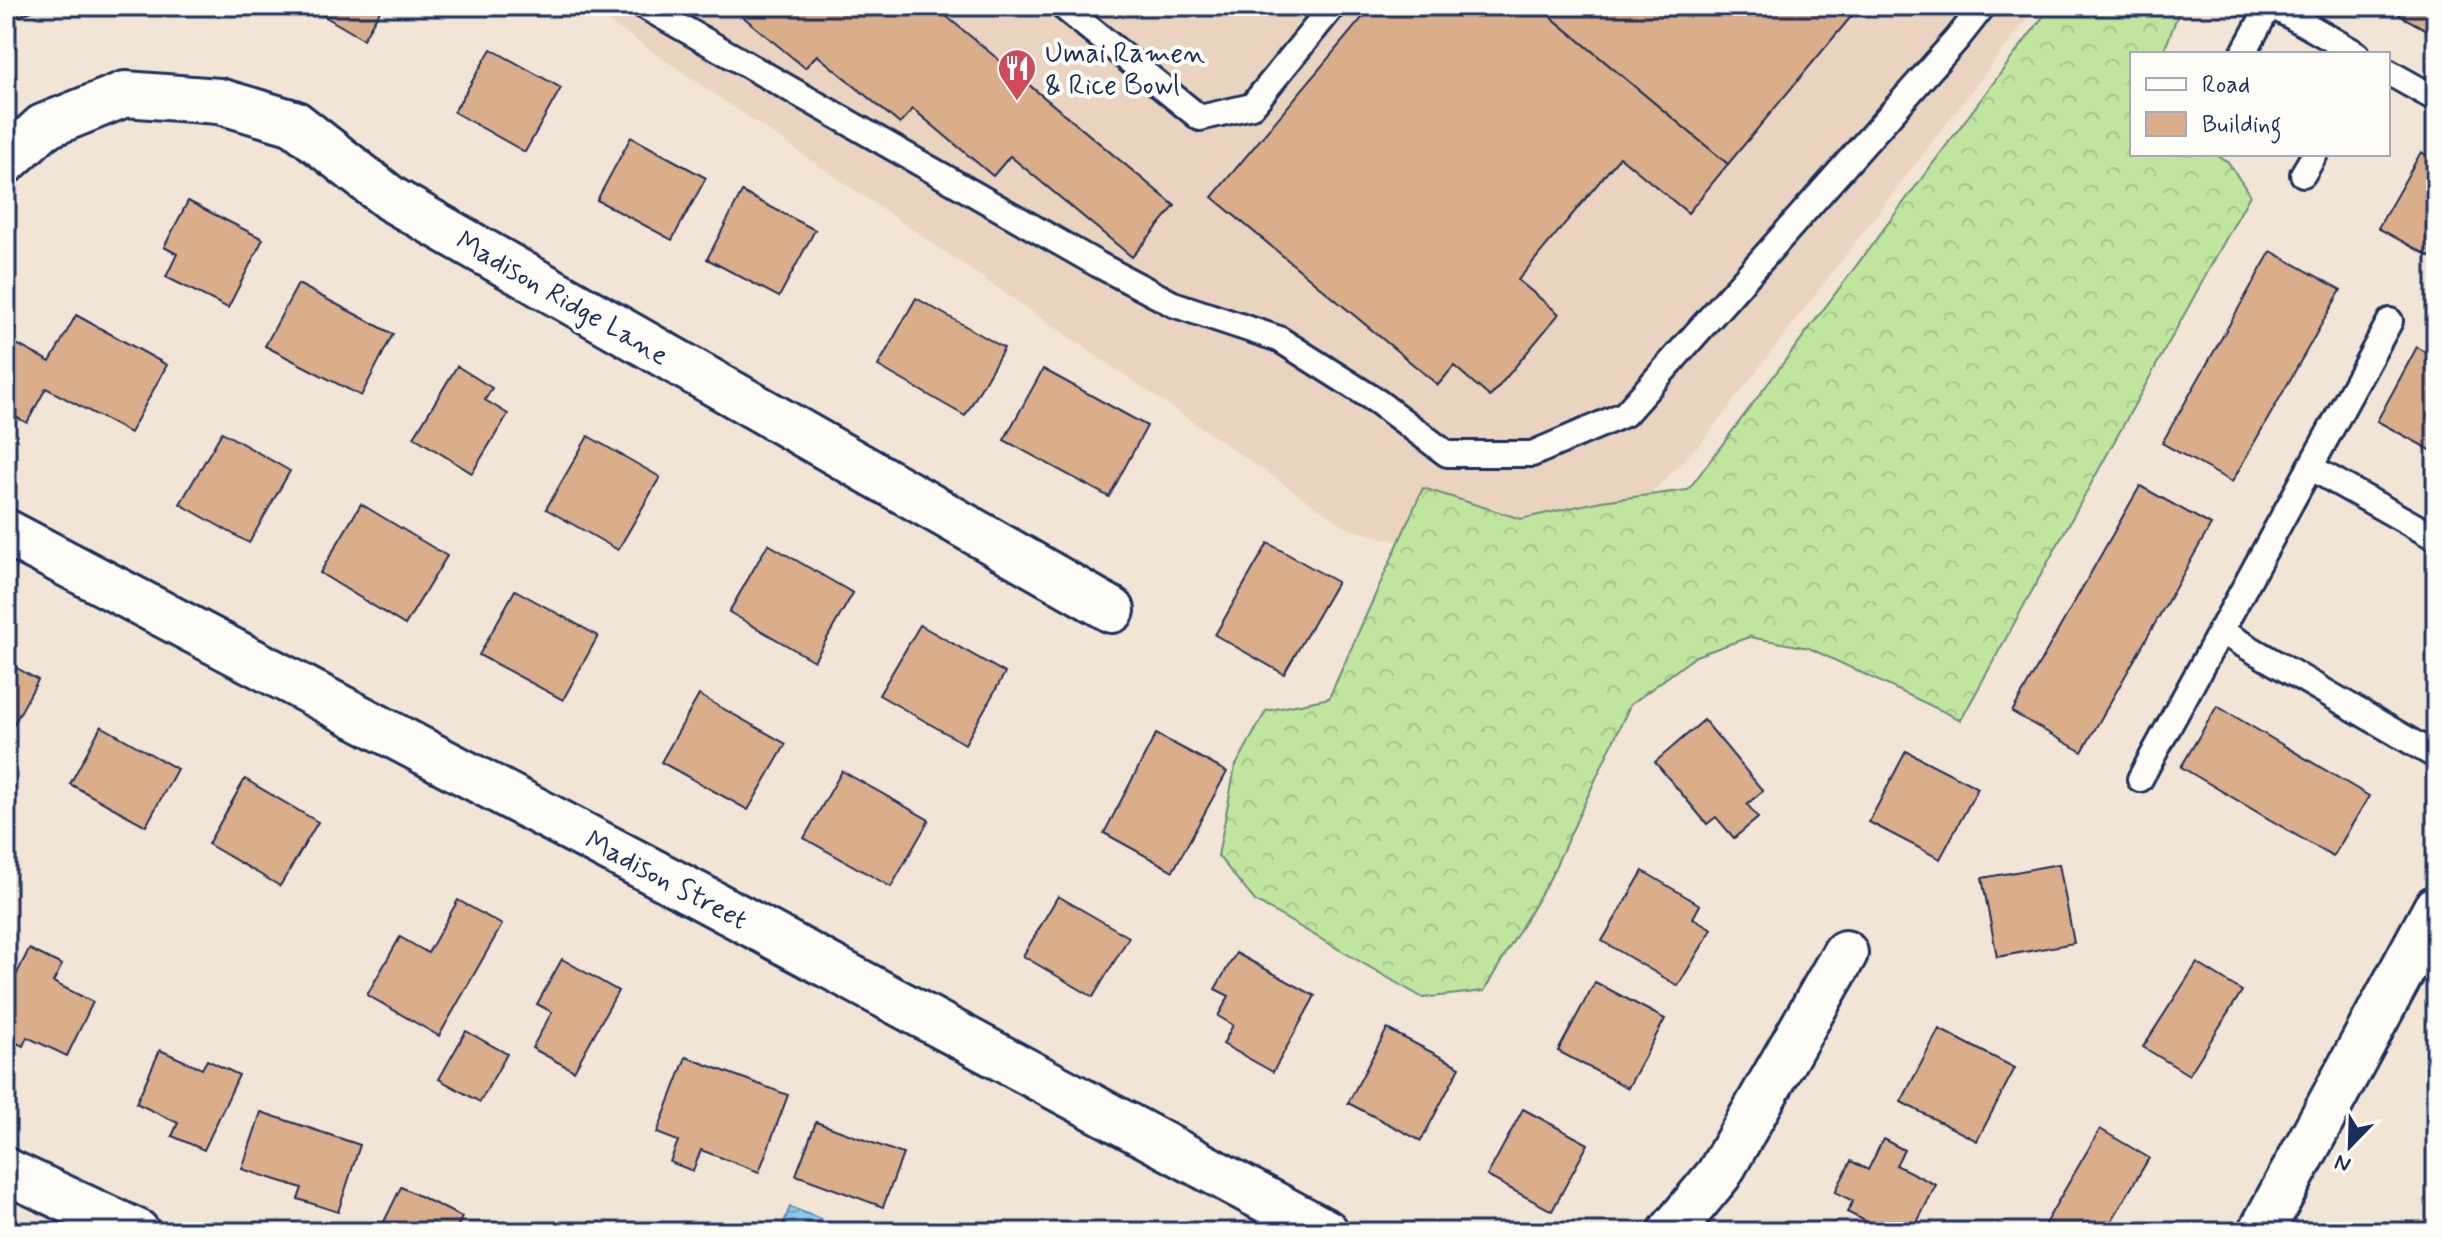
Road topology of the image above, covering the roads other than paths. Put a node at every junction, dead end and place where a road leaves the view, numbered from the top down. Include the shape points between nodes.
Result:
1 (644, 6) edge
2 (1062, 6) edge
3 (1333, 6) edge
4 (1983, 6) edge
5 (2271, 6) edge
6 (2244, 52) edge
7 (2353, 52) edge
8 (2390, 73) edge
9 (2436, 99) edge
10 (6, 161) edge
11 (2390, 321) dead end
12 (2310, 467) junction
13 (6, 532) edge
14 (2436, 538) edge
15 (1112, 610) dead end
16 (2220, 631) junction
17 (2436, 756) edge
18 (2140, 779) dead end
19 (2436, 908) edge
20 (1845, 953) dead end
21 (6, 1171) edge
22 (137, 1232) edge
23 (1326, 1232) edge
24 (1671, 1232) edge
25 (2261, 1232) edge

1 - 4 lane via 1173,304 1279,339 1447,454 1532,454 1625,414
2 - 3 lane via 1200,118 1252,106
5 - 6 lane
5 - 7 lane
8 - 9 lane
10 - 15 street, Madison Ridge Lane via 43,127 125,94 219,101 294,123 391,199
11 - 12 lane
12 - 14 lane
12 - 16 lane
13 - 23 street, Madison Street
16 - 17 lane
16 - 18 lane
19 - 25 street
20 - 24 street via 1719,1174
21 - 22 street

